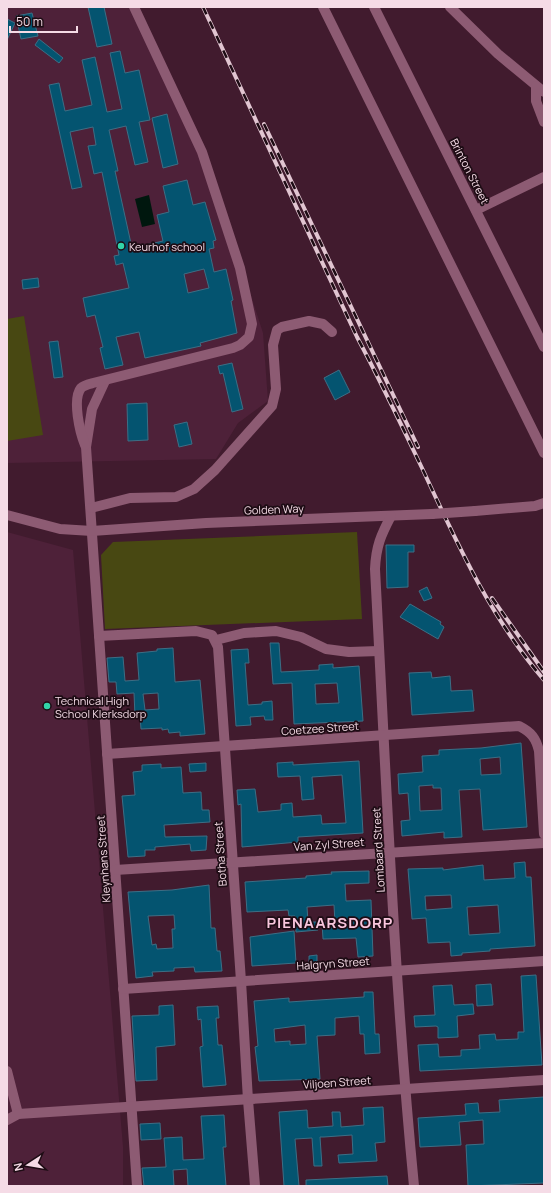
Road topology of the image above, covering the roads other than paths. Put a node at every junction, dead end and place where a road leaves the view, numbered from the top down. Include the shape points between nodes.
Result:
1 (134, 7) edge
2 (323, 7) edge
3 (374, 7) edge
4 (450, 7) edge
5 (540, 89) edge
6 (544, 122) edge
7 (544, 177) edge
8 (476, 210) junction
9 (332, 332) dead end
10 (544, 347) edge
11 (105, 381) junction
12 (86, 447) junction
13 (544, 454) edge
14 (544, 503) edge
15 (91, 508) junction
16 (7, 515) edge
17 (391, 516) junction
18 (92, 531) junction
19 (99, 636) junction
20 (216, 640) junction
21 (379, 651) junction
22 (384, 735) junction
23 (224, 746) junction
24 (107, 754) junction
25 (544, 834) edge
26 (544, 843) edge
27 (390, 853) junction
28 (232, 863) junction
29 (115, 870) junction
30 (544, 960) edge
31 (397, 970) junction
32 (241, 981) junction
33 (124, 989) junction
34 (7, 1071) edge
35 (544, 1080) edge
36 (405, 1089) junction
37 (248, 1100) junction
38 (132, 1107) junction
39 (18, 1114) junction
40 (7, 1120) edge
41 (137, 1186) edge
42 (255, 1186) edge
43 (414, 1186) edge

1 - 11 street via 202,152 240,268 252,324 249,337 240,346
2 - 13 street
3 - 8 street, Brinton Street
4 - 5 street via 498,54
5 - 6 street via 536,101
7 - 8 street
8 - 10 street, Brinton Street
9 - 15 street via 322,324 309,320 278,330 273,345 276,389 272,406 215,470 194,489 176,497 130,498
11 - 12 street via 92,409
11 - 12 street via 86,385 78,394 79,428
12 - 15 street, Kleynhans Street
14 - 17 street, Golden Way, bridge via 534,506
15 - 18 street, Kleynhans Street
16 - 18 street, Golden Way via 60,529
17 - 18 street, Golden Way
17 - 21 street, Lombaard Street via 376,551
18 - 19 street, Kleynhans Street
19 - 20 street via 196,631 206,633
19 - 24 street, Kleynhans Street
20 - 21 street via 276,631 301,637 326,649 350,652
20 - 23 street, Botha Street
21 - 22 street, Lombaard Street
22 - 23 street, Coetzee Street
22 - 25 street, Coetzee Street via 512,725 532,734 539,751
22 - 27 street, Lombaard Street
23 - 24 street, Coetzee Street
23 - 28 street, Botha Street
24 - 29 street, Kleynhans Street
26 - 27 street, Van Zyl Street
27 - 28 street, Van Zyl Street
27 - 31 street, Lombaard Street
28 - 29 street, Van Zyl Street
28 - 32 street, Botha Street
29 - 33 street, Kleynhans Street
30 - 31 street, Halgryn Street
31 - 32 street, Halgryn Street
31 - 36 street, Lombaard Street
32 - 33 street, Halgryn Street
32 - 37 street, Botha Street
33 - 38 street, Kleynhans Street
34 - 39 street
35 - 36 street, Viljoen Street
36 - 37 street, Viljoen Street
36 - 43 street, Lombaard Street
37 - 38 street, Viljoen Street
37 - 42 street, Botha Street
38 - 39 street, Viljoen Street
38 - 41 street, Kleynhans Street
39 - 40 street

